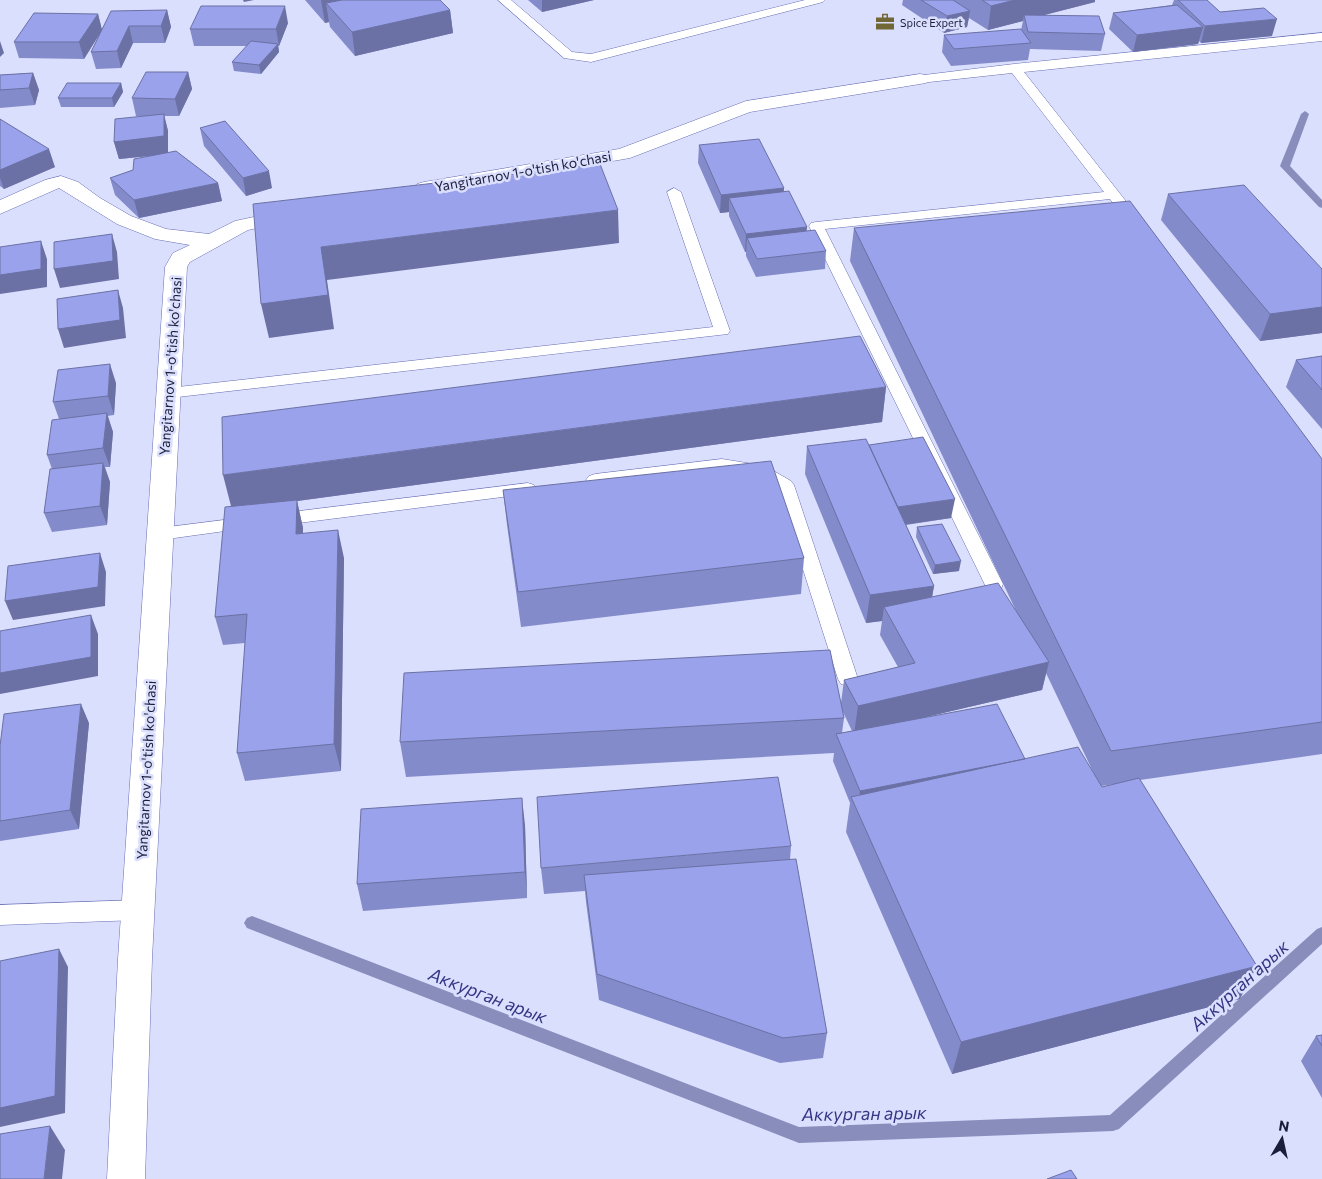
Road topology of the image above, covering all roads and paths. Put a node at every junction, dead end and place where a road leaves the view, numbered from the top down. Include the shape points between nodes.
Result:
1 (504, 0) edge
2 (819, 0) edge
3 (1322, 37) edge
4 (1014, 68) junction
5 (920, 80) joint
6 (404, 192) edge
7 (674, 192) dead end
8 (1114, 195) junction
9 (0, 208) edge
10 (318, 209) edge
11 (1132, 218) edge
12 (213, 241) junction
13 (169, 392) junction
14 (574, 483) edge
15 (545, 487) edge
16 (160, 534) junction
17 (994, 584) edge
18 (848, 679) edge
19 (138, 910) junction
20 (0, 914) edge
21 (126, 1179) edge

1 - 2 lane via 568,55 586,58
3 - 4 lane
4 - 5 lane
4 - 8 lane
5 - 6 street, Yangitarnov 1-o'tish ko'chasi via 746,107 623,154
7 - 13 lane via 722,331
8 - 11 lane
8 - 17 lane via 816,226
9 - 12 street via 61,182 124,220 162,235
10 - 12 street, Yangitarnov 1-o'tish ko'chasi via 242,225
12 - 13 street, Yangitarnov 1-o'tish ko'chasi via 181,258 176,266
13 - 16 street, Yangitarnov 1-o'tish ko'chasi
14 - 18 lane via 722,465 759,470 785,485
15 - 16 lane
16 - 19 street, Yangitarnov 1-o'tish ko'chasi
19 - 20 lane
19 - 21 street, Yangitarnov 1-o'tish ko'chasi

